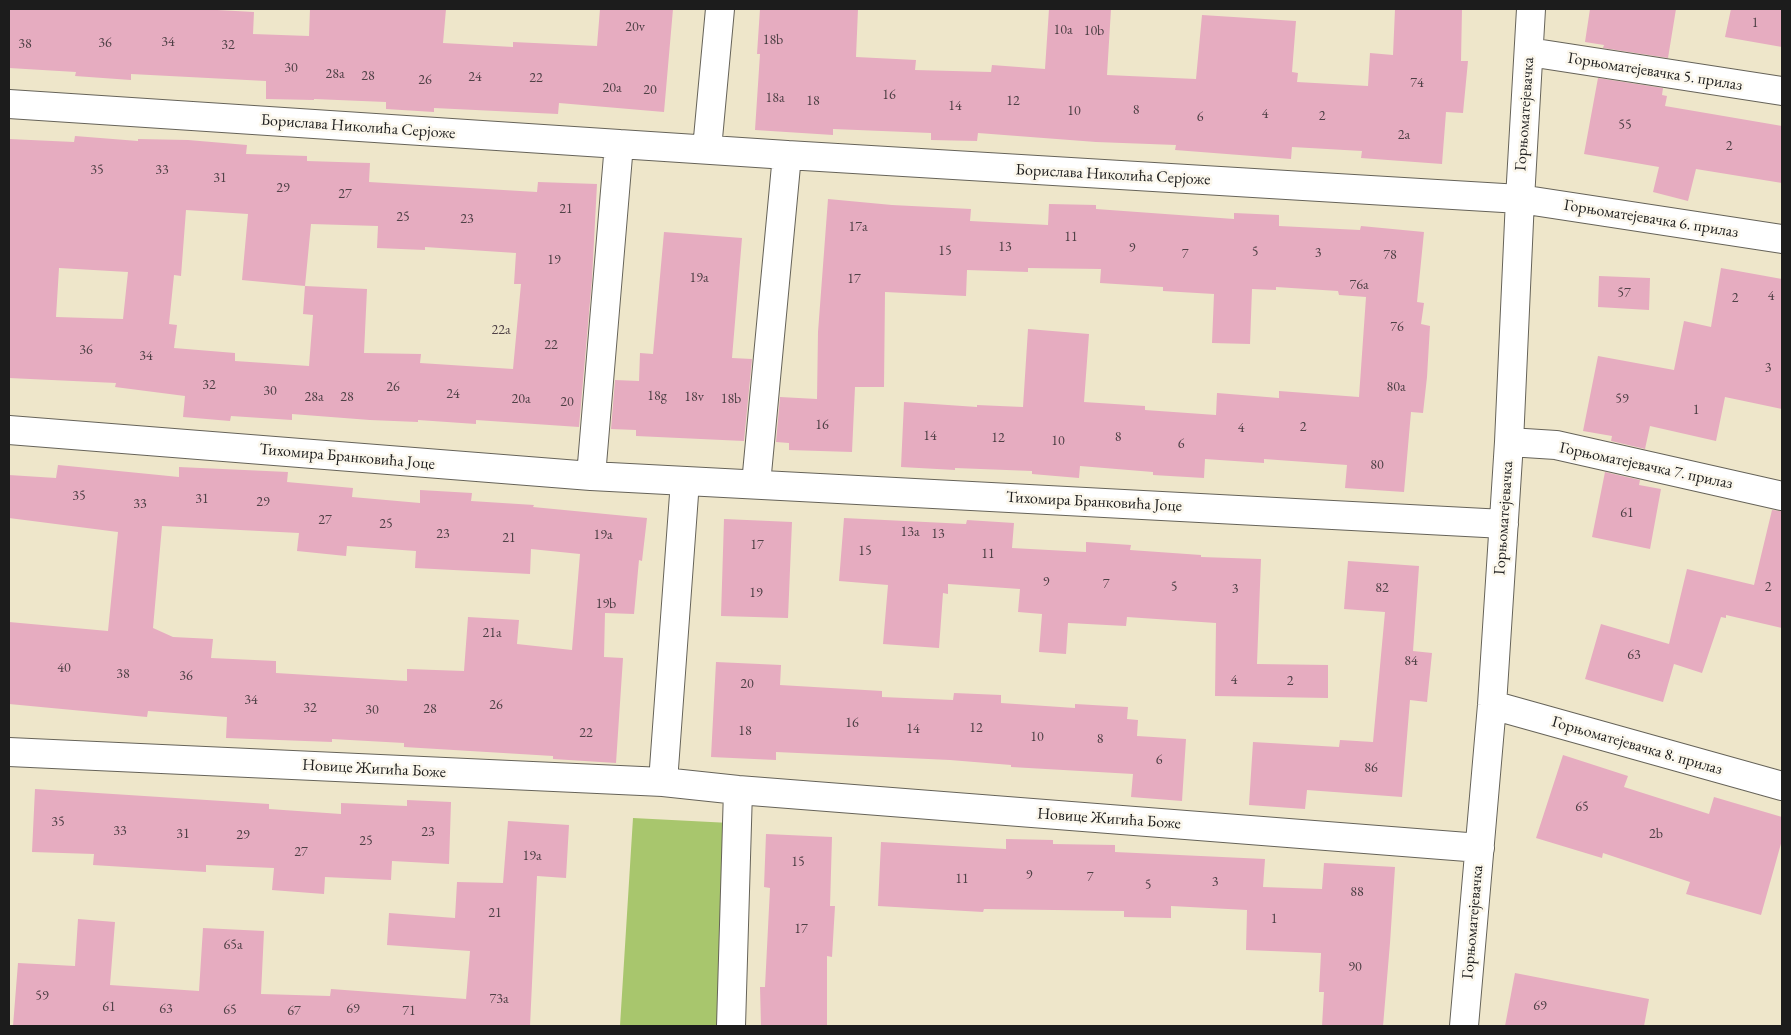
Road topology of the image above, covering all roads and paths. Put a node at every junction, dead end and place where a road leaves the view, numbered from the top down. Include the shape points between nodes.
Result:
1 (720, 9) edge
2 (1531, 9) edge
3 (1529, 52) junction
4 (1782, 91) edge
5 (9, 104) edge
6 (619, 144) junction
7 (707, 149) junction
8 (787, 155) junction
9 (1520, 199) junction
10 (1782, 239) edge
11 (9, 430) edge
12 (1509, 442) junction
13 (591, 476) junction
14 (685, 481) junction
15 (756, 484) junction
16 (1782, 496) edge
17 (1504, 524) junction
18 (1492, 705) junction
19 (9, 752) edge
20 (663, 782) junction
21 (1782, 786) edge
22 (738, 790) junction
23 (1480, 848) junction
24 (731, 1026) edge
25 (1464, 1026) edge

1 - 7 street
2 - 3 street, Горњоматејевачка
3 - 4 street, Горњоматејевачка 5. прилаз
3 - 9 street, Горњоматејевачка
5 - 6 street, Борислава Николића Серјоже
6 - 7 street, Борислава Николића Серјоже
6 - 13 street
7 - 8 street, Борислава Николића Серјоже
8 - 9 street, Борислава Николића Серјоже
8 - 15 street
9 - 10 street, Горњоматејевачка 6. прилаз
9 - 12 street, Горњоматејевачка
11 - 13 street, Тихомира Бранковића Јоце
12 - 16 street, Горњоматејевачка 7. прилаз via 1556,445
12 - 17 street, Горњоматејевачка
13 - 14 street, Тихомира Бранковића Јоце
14 - 15 street, Тихомира Бранковића Јоце
14 - 20 street
15 - 17 street, Тихомира Бранковића Јоце
17 - 18 street, Горњоматејевачка
18 - 21 street, Горњоматејевачка 8. прилаз
18 - 23 street, Горњоматејевачка
19 - 20 street, Новице Жигића Боже
20 - 22 street, Новице Жигића Боже
22 - 23 street, Новице Жигића Боже
22 - 24 street
23 - 25 street, Горњоматејевачка

